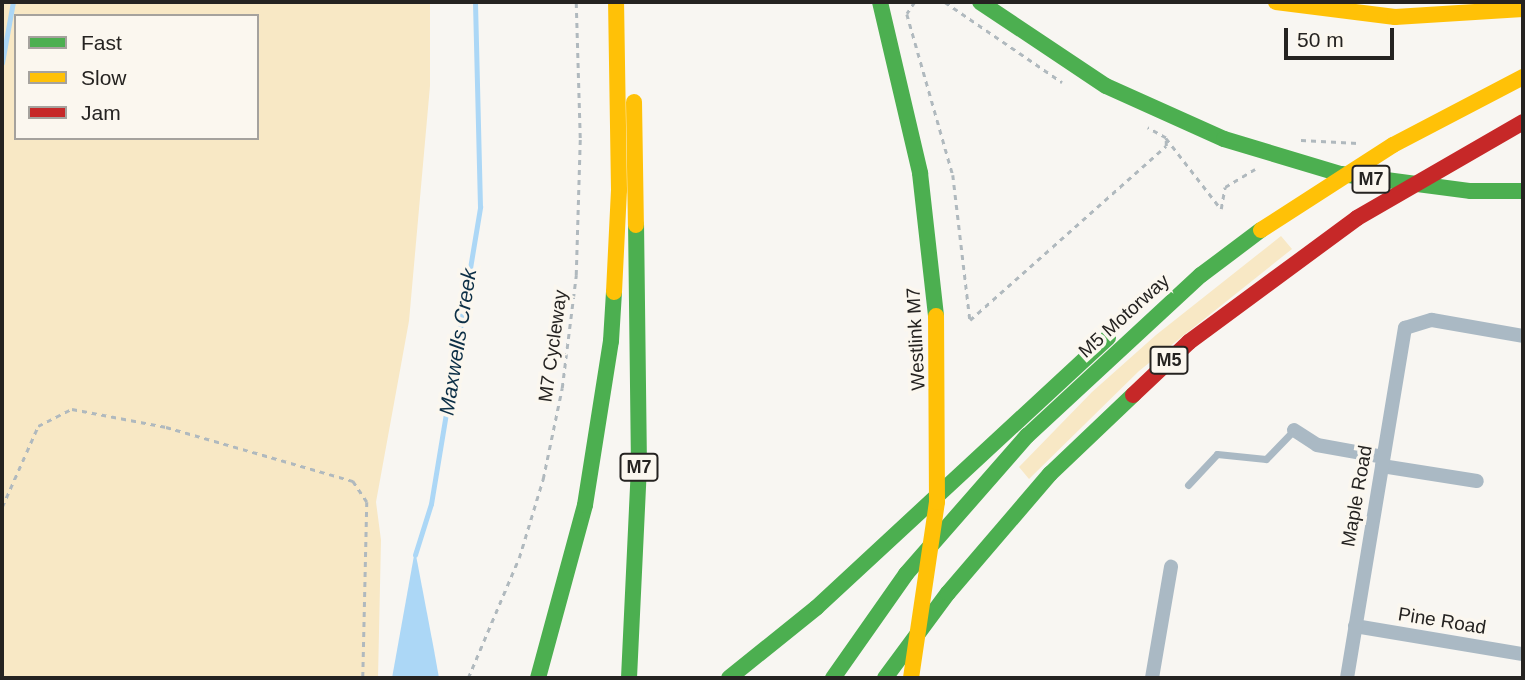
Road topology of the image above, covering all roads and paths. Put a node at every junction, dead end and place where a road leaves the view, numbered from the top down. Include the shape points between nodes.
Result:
1 (576, 2) edge
2 (616, 2) edge
3 (627, 2) edge
4 (880, 2) edge
5 (915, 2) edge
6 (946, 2) edge
7 (980, 2) edge
8 (1276, 2) edge
9 (1523, 9) edge
10 (1523, 78) edge
11 (1071, 87) dead end
12 (1523, 122) edge
13 (1143, 125) dead end
14 (1523, 191) edge
15 (1201, 275) junction
16 (1523, 336) edge
17 (1294, 430) joint
18 (1383, 461) junction
19 (1477, 481) dead end
20 (1188, 485) dead end
21 (2, 507) edge
22 (1171, 567) dead end
23 (1355, 626) junction
24 (1523, 654) edge
25 (363, 678) edge
26 (468, 678) edge
27 (538, 678) edge
28 (629, 678) edge
29 (729, 678) edge
30 (833, 678) edge
31 (885, 678) edge
32 (911, 678) edge
33 (1152, 678) edge
34 (1347, 678) edge

1 - 26 path, M7 Cycleway via 577,262 562,388 543,479 519,558
2 - 27 highway via 619,190 609,353 585,505
3 - 28 highway, M7 via 636,136 639,317 639,480
4 - 32 highway, Westlink M7 via 920,173 936,300 941,396 937,502
5 - 13 path via 907,14 953,175 970,320 1166,146 1166,138
6 - 11 path via 1036,68
7 - 14 highway, M7 via 1106,86 1224,139 1353,176 1471,191
8 - 9 highway via 1395,17
10 - 15 highway, M5 Motorway / M5 via 1393,145 1267,225
12 - 31 highway, M5 via 1357,218 1189,342 1050,474 948,593
15 - 29 highway via 1143,308 1104,341 826,599
15 - 30 highway, M5 Motorway / M5 via 1027,436 951,520
16 - 18 street, Maple Road via 1432,320 1405,328
17 - 18 street via 1317,445
17 - 20 lane via 1266,459 1217,454
18 - 19 street
18 - 23 street, Maple Road
21 - 25 path via 38,426 72,409 166,427 353,481 365,495 367,510
22 - 33 street
23 - 24 street, Pine Road
23 - 34 street, Maple Road

